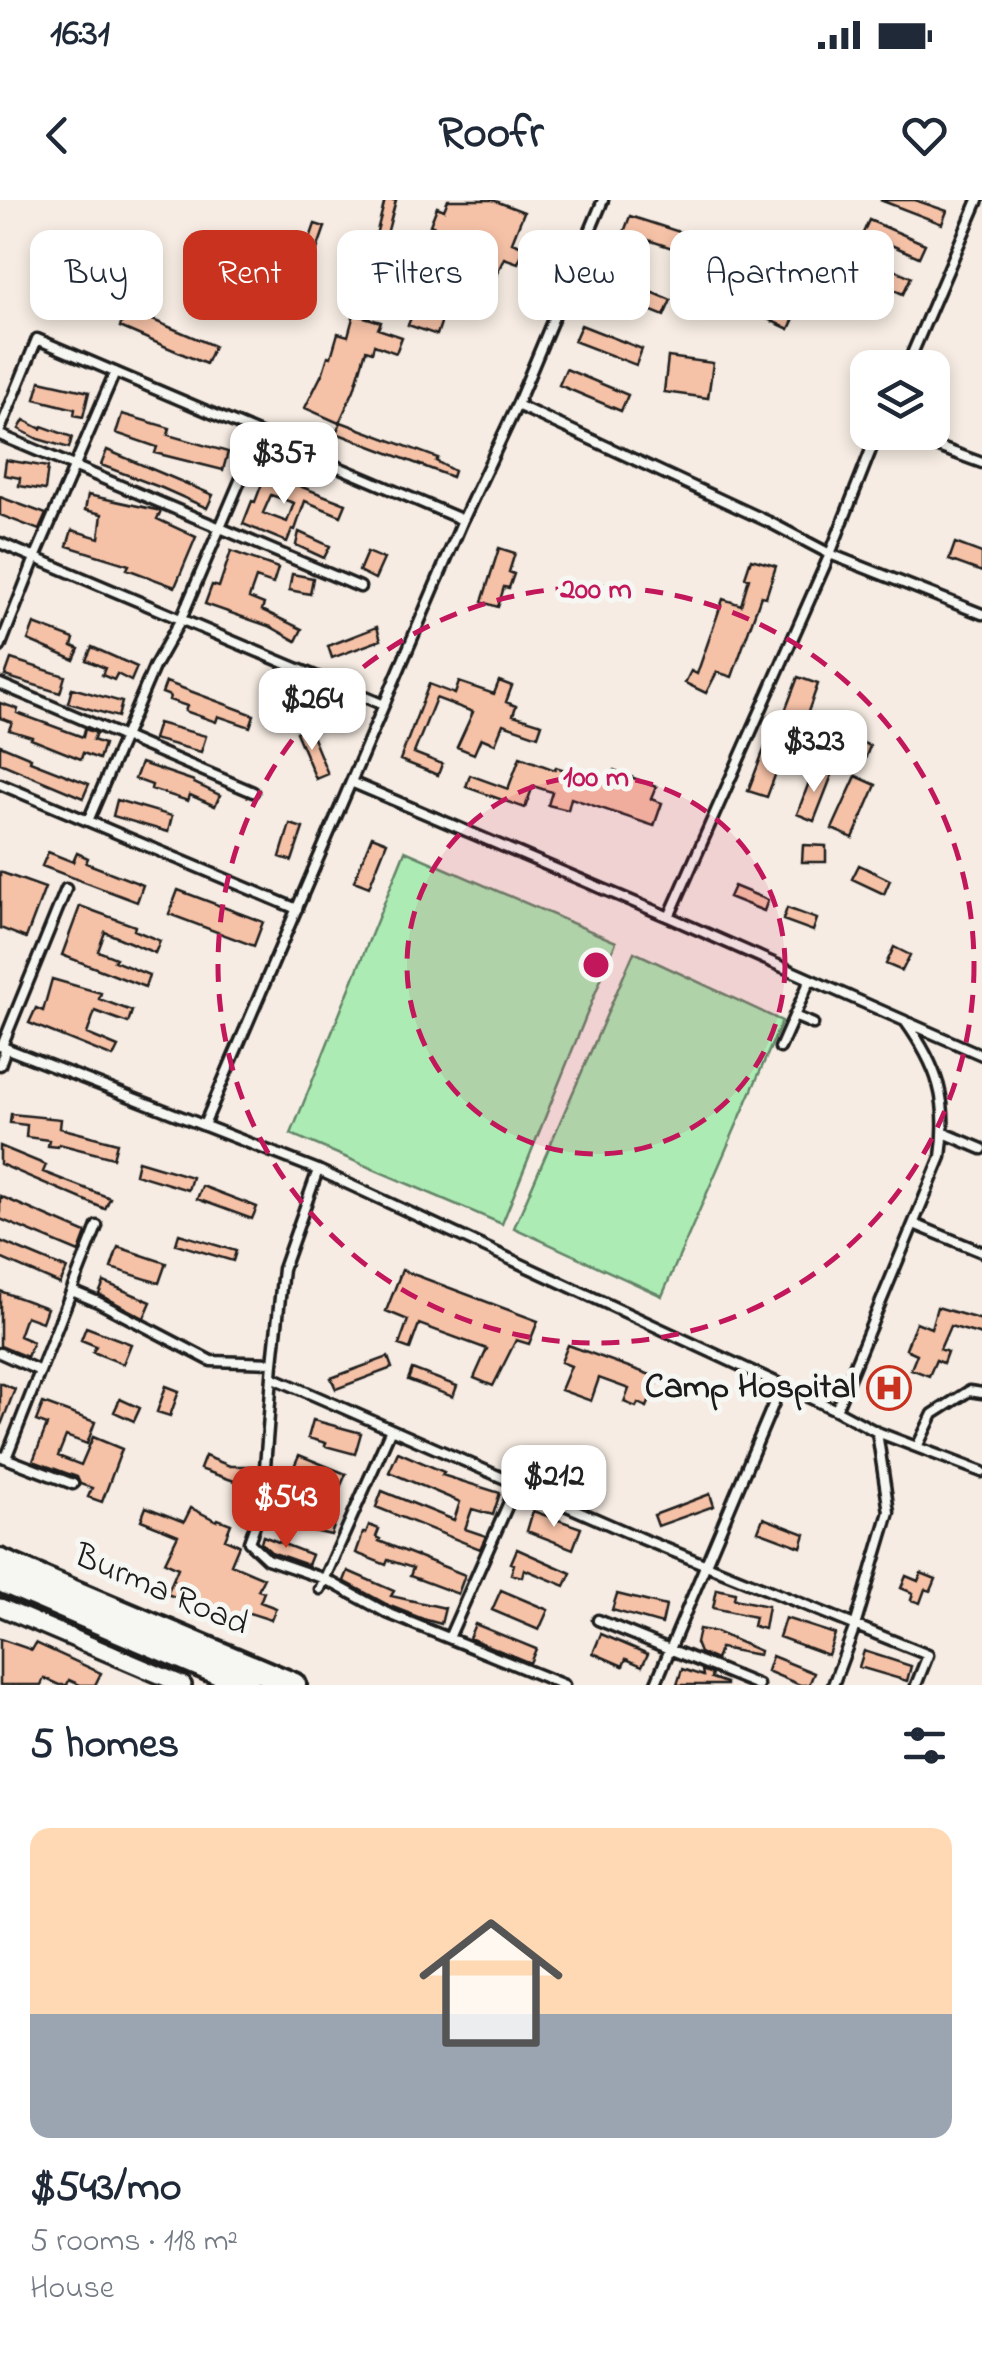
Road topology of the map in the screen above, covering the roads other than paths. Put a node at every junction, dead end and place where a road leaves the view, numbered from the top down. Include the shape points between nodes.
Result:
1 (603, 200) edge
2 (978, 200) edge
3 (914, 350) edge
4 (114, 372) junction
5 (518, 405) junction
6 (0, 432) edge
7 (260, 434) junction
8 (871, 450) edge
9 (946, 450) edge
10 (982, 463) edge
11 (74, 466) junction
12 (464, 520) junction
13 (220, 528) junction
14 (0, 543) edge
15 (830, 554) junction
16 (35, 558) junction
17 (360, 588) dead end
18 (982, 614) edge
19 (181, 619) junction
20 (0, 648) edge
21 (0, 684) edge
22 (384, 705) junction
23 (124, 737) junction
24 (351, 782) junction
25 (0, 784) edge
26 (253, 792) dead end
27 (88, 821) junction
28 (66, 889) dead end
29 (296, 910) junction
30 (670, 916) junction
31 (810, 980) junction
32 (794, 1016) junction
33 (905, 1021) junction
34 (813, 1024) dead end
35 (3, 1047) edge
36 (780, 1048) dead end
37 (982, 1056) edge
38 (0, 1065) edge
39 (204, 1125) junction
40 (944, 1134) junction
41 (982, 1149) edge
42 (318, 1170) junction
43 (914, 1224) junction
44 (97, 1226) dead end
45 (982, 1252) edge
46 (72, 1291) junction
47 (0, 1353) edge
48 (272, 1363) junction
49 (40, 1371) junction
50 (272, 1377) junction
51 (781, 1386) junction
52 (982, 1393) edge
53 (836, 1410) junction
54 (391, 1429) junction
55 (877, 1432) junction
56 (917, 1447) junction
57 (3, 1457) edge
58 (982, 1472) edge
59 (73, 1484) dead end
60 (517, 1484) junction
61 (0, 1561) edge
62 (706, 1565) junction
63 (325, 1579) junction
64 (0, 1580) edge
65 (320, 1589) dead end
66 (0, 1607) edge
67 (598, 1620) dead end
68 (855, 1626) junction
69 (449, 1638) junction
70 (670, 1649) junction
71 (240, 1679) edge
72 (183, 1685) edge
73 (294, 1685) edge
74 (564, 1685) edge
75 (654, 1685) edge
76 (758, 1685) edge
77 (833, 1685) edge
78 (916, 1685) edge

1 - 5 lane
2 - 3 lane
4 - 6 lane via 37,339
4 - 7 lane
4 - 11 lane
5 - 12 lane
5 - 15 lane
6 - 11 lane
7 - 12 lane
7 - 13 lane
8 - 15 lane
9 - 10 lane
11 - 13 lane
11 - 16 lane
12 - 22 lane
13 - 17 lane
13 - 19 lane
14 - 16 lane
15 - 18 lane
15 - 30 lane
16 - 19 lane
16 - 20 lane
19 - 22 lane
19 - 23 lane
21 - 23 lane
22 - 24 lane
23 - 26 lane
23 - 27 lane
24 - 29 lane
24 - 30 lane
25 - 27 lane
27 - 29 lane
28 - 35 lane
29 - 39 lane
30 - 31 lane
31 - 32 lane
31 - 33 lane
32 - 34 lane
32 - 36 lane
33 - 37 lane
33 - 40 lane via 937,1075
35 - 38 lane
35 - 39 lane
39 - 42 lane
40 - 41 lane
40 - 43 lane
42 - 48 lane via 283,1269
42 - 51 lane
43 - 45 lane
43 - 53 lane
44 - 46 lane
46 - 48 lane via 211,1361
46 - 49 lane
47 - 49 lane
48 - 50 lane
49 - 57 lane
50 - 54 lane
50 - 63 lane via 262,1506 249,1542 266,1559
51 - 53 lane
51 - 62 lane
52 - 56 lane via 969,1391 934,1414
53 - 55 lane
54 - 60 lane
54 - 63 lane
55 - 56 lane
55 - 68 lane via 890,1512
56 - 58 lane
57 - 59 lane
60 - 62 lane
60 - 69 lane
61 - 71 main road, Burma Road
62 - 68 lane
62 - 70 lane
63 - 65 lane
63 - 69 lane
64 - 71 main road, Burma Road
66 - 72 street
67 - 70 lane
68 - 77 lane
68 - 78 lane via 928,1656
69 - 74 lane
70 - 75 lane
70 - 76 lane
71 - 73 main road, Burma Road

